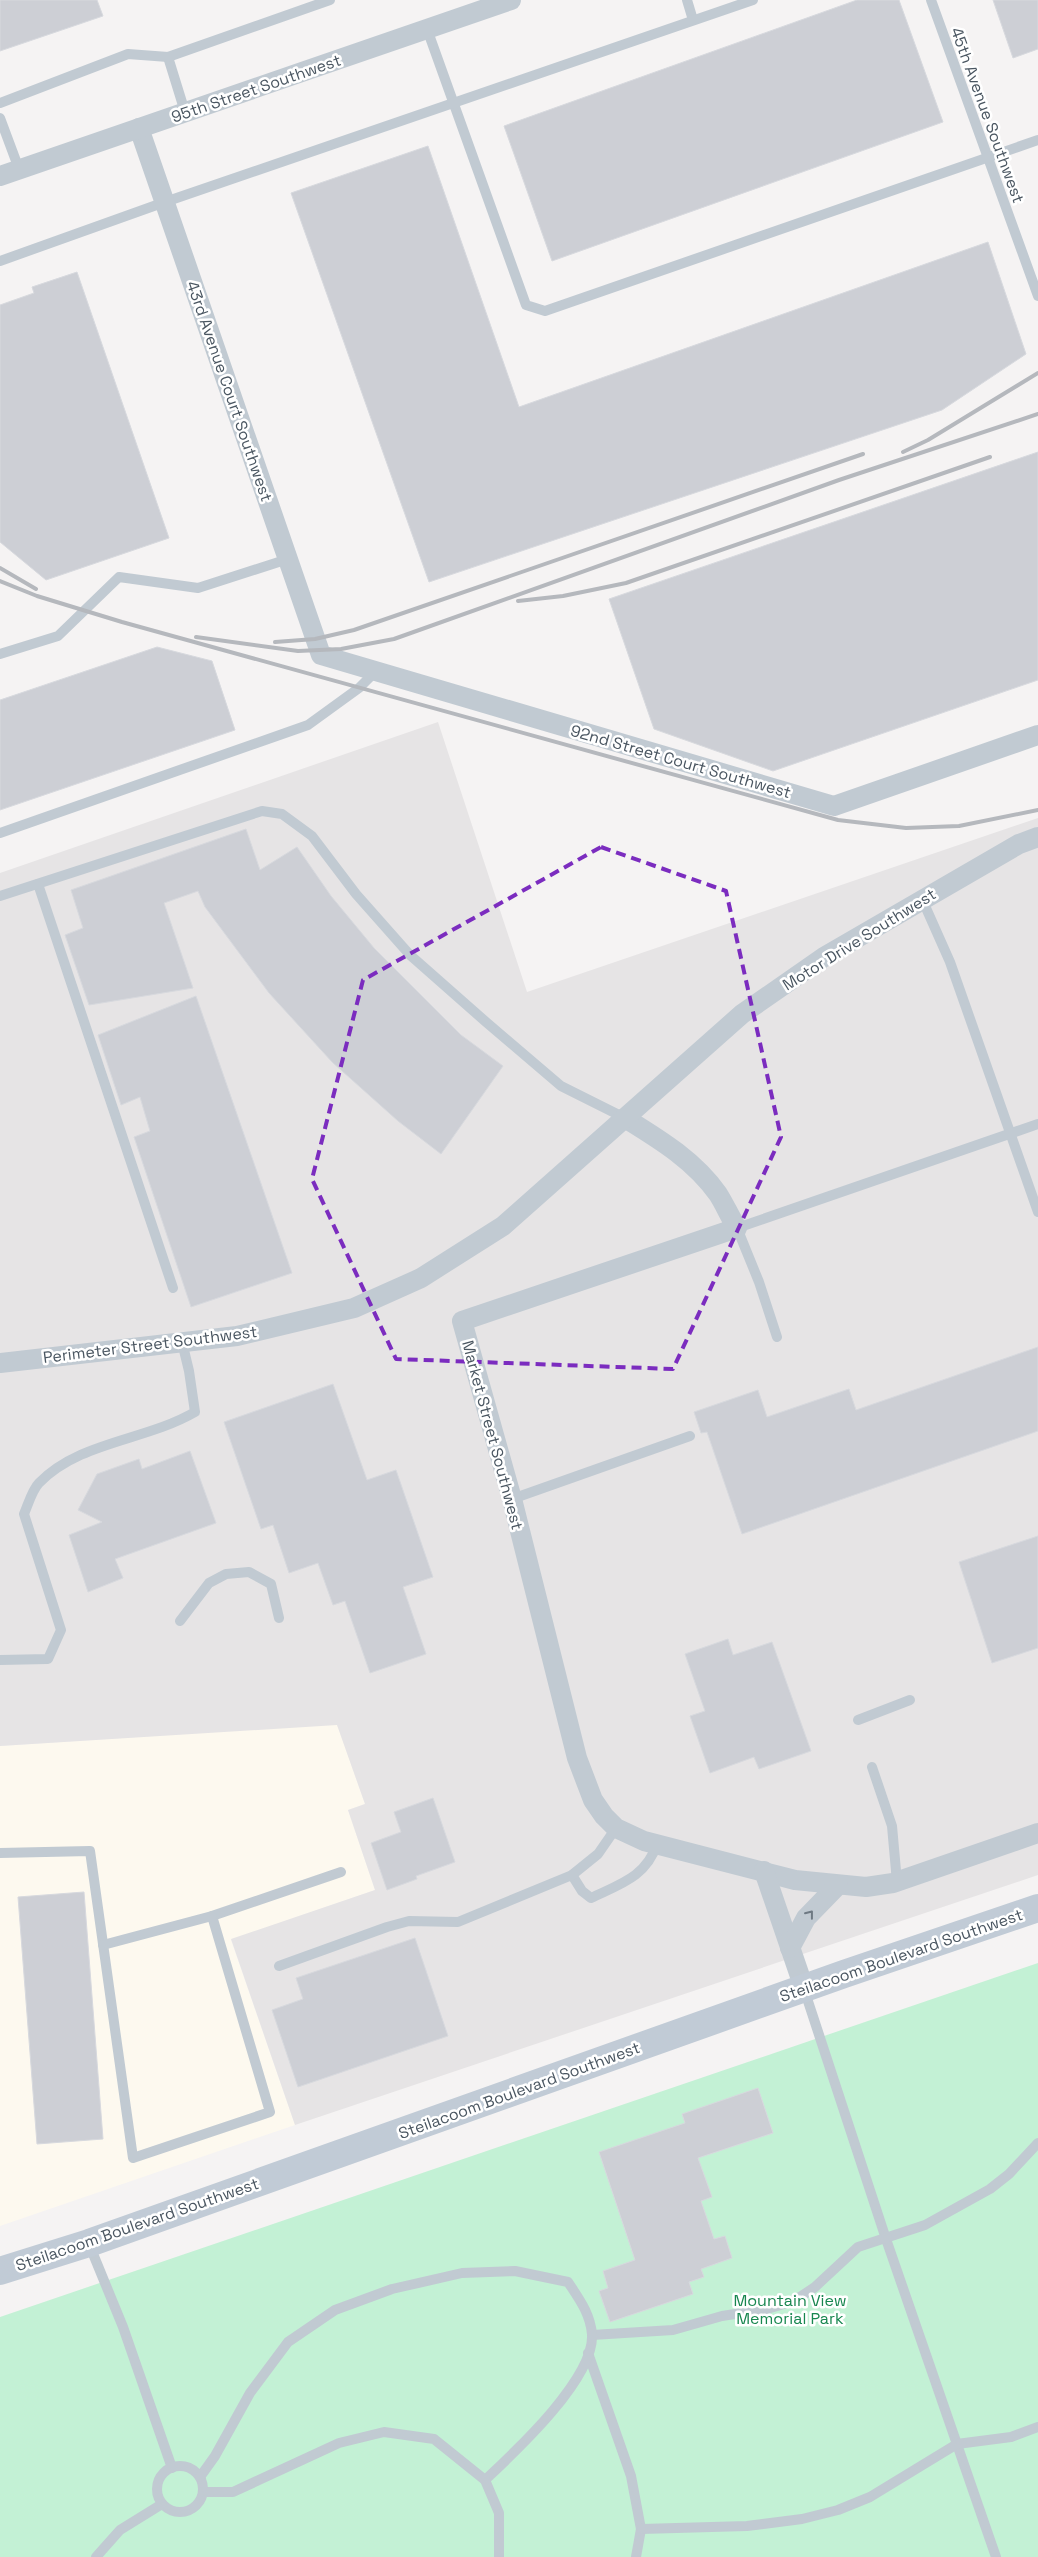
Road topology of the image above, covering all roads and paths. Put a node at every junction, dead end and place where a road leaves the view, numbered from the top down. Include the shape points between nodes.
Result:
1 (330, 0) edge
2 (511, 0) edge
3 (687, 0) edge
4 (753, 0) edge
5 (931, 0) edge
6 (693, 20) junction
7 (427, 29) junction
8 (168, 57) junction
9 (453, 102) junction
10 (0, 103) edge
11 (185, 112) junction
12 (0, 118) edge
13 (139, 128) junction
14 (1038, 140) edge
15 (988, 158) junction
16 (19, 169) junction
17 (0, 176) edge
18 (165, 202) junction
19 (0, 261) edge
20 (1038, 296) edge
21 (288, 559) junction
22 (0, 654) edge
23 (321, 655) joint
24 (376, 671) junction
25 (1038, 735) edge
26 (0, 833) edge
27 (1038, 837) edge
28 (38, 884) junction
29 (0, 896) edge
30 (922, 899) junction
31 (625, 1118) junction
32 (1038, 1124) edge
33 (1009, 1134) junction
34 (1038, 1212) edge
35 (737, 1228) junction
36 (173, 1288) dead end
37 (777, 1337) dead end
38 (182, 1342) junction
39 (0, 1363) edge
40 (690, 1436) dead end
41 (512, 1499) junction
42 (279, 1618) dead end
43 (180, 1621) dead end
44 (0, 1660) edge
45 (910, 1700) dead end
46 (858, 1720) dead end
47 (872, 1767) dead end
48 (616, 1828) junction
49 (1038, 1833) edge
50 (657, 1844) junction
51 (0, 1853) edge
52 (764, 1871) junction
53 (341, 1872) dead end
54 (572, 1876) junction
55 (897, 1882) junction
56 (838, 1886) junction
57 (1038, 1908) edge
58 (212, 1916) junction
59 (103, 1945) junction
60 (790, 1948) junction
61 (279, 1966) dead end
62 (804, 1988) junction
63 (1038, 2142) edge
64 (886, 2239) junction
65 (88, 2243) junction
66 (0, 2271) edge
67 (592, 2335) junction
68 (588, 2353) junction
69 (1038, 2426) edge
70 (957, 2444) junction
71 (172, 2468) junction
72 (200, 2477) junction
73 (485, 2480) junction
74 (203, 2492) junction
75 (162, 2504) junction
76 (641, 2529) junction
77 (96, 2557) edge
78 (499, 2557) edge
79 (636, 2557) edge
80 (996, 2557) edge

1 - 8 lane
2 - 7 street, 95th Street Southwest
3 - 6 lane
4 - 6 lane
5 - 15 lane, 45th Avenue Southwest
6 - 9 lane
7 - 9 lane
7 - 11 street, 95th Street Southwest
8 - 10 lane via 128,54
8 - 11 lane
9 - 15 lane via 526,305 545,311
9 - 18 lane
11 - 13 street, 95th Street Southwest
12 - 16 lane
13 - 16 street, 95th Street Southwest
13 - 18 street, 43rd Avenue Court Southwest
14 - 15 lane
15 - 20 lane, 45th Avenue Southwest
16 - 17 street, 95th Street Southwest
18 - 19 lane
18 - 21 street, 43rd Avenue Court Southwest
21 - 22 lane via 198,588 119,577 58,636
21 - 23 street, 43rd Avenue Court Southwest
23 - 24 street, 92nd Street Court Southwest
24 - 25 street, 92nd Street Court Southwest via 834,806
24 - 26 lane via 359,688 308,725
27 - 30 street, Motor Drive Southwest via 1019,844
28 - 29 lane
28 - 31 lane via 262,810 282,814 312,836 356,894 410,955 451,992 561,1086
28 - 36 lane
30 - 31 street, Motor Drive Southwest via 824,957 742,1014
30 - 33 lane via 950,962
31 - 35 street via 667,1144 692,1166 717,1193
31 - 38 street, Perimeter Street Southwest via 504,1226 421,1278 354,1308 237,1336
32 - 33 lane
33 - 34 lane
33 - 35 lane
35 - 37 lane
35 - 41 street, Market Street Southwest via 462,1321
38 - 39 street, Perimeter Street Southwest
38 - 44 lane via 195,1412 176,1423 71,1458 38,1484 24,1514 61,1630 48,1659
40 - 41 lane
41 - 48 street, Market Street Southwest via 584,1781 593,1800
42 - 43 lane via 271,1584 249,1572 226,1574 208,1583
45 - 46 lane
47 - 55 lane via 892,1826
48 - 50 street, Market Street Southwest
48 - 54 lane via 598,1854
49 - 55 street, Market Street Southwest
50 - 52 street, Market Street Southwest
50 - 54 lane via 651,1861 632,1878 591,1898
51 - 59 lane via 90,1851
52 - 56 street, Market Street Southwest via 795,1880
52 - 60 street
53 - 58 lane
54 - 61 lane via 458,1922 409,1921
55 - 56 street, Market Street Southwest via 866,1887
60 -> 56 street via 806,1918
57 - 62 main road, Steilacoom Boulevard Southwest
58 - 59 lane
58 - 59 lane via 270,2112 133,2158
60 - 62 street
62 - 64 lane
62 - 65 main road, Steilacoom Boulevard Southwest
63 - 64 lane via 1009,2174 990,2189 925,2226
64 - 67 lane via 858,2247 815,2287 794,2301 673,2330
64 - 70 lane
65 - 66 main road, Steilacoom Boulevard Southwest
65 - 71 lane via 123,2327
67 - 68 lane
67 - 72 lane via 587,2310 568,2282 515,2271 480,2272 392,2289 336,2310 288,2342 250,2393 216,2456
68 - 73 lane via 582,2372 530,2438
68 - 76 lane via 631,2476
69 - 70 lane via 1011,2437
70 - 76 lane via 870,2497 838,2510 747,2526
70 - 80 lane
71 - 72 lane via 188,2467
71 - 75 lane via 160,2478 157,2486
72 - 74 lane
73 - 74 lane via 434,2439 384,2432 339,2443 233,2492
73 - 78 lane via 499,2514
74 - 75 lane via 196,2506 188,2512 172,2511
75 - 77 lane via 120,2530
76 - 79 lane

